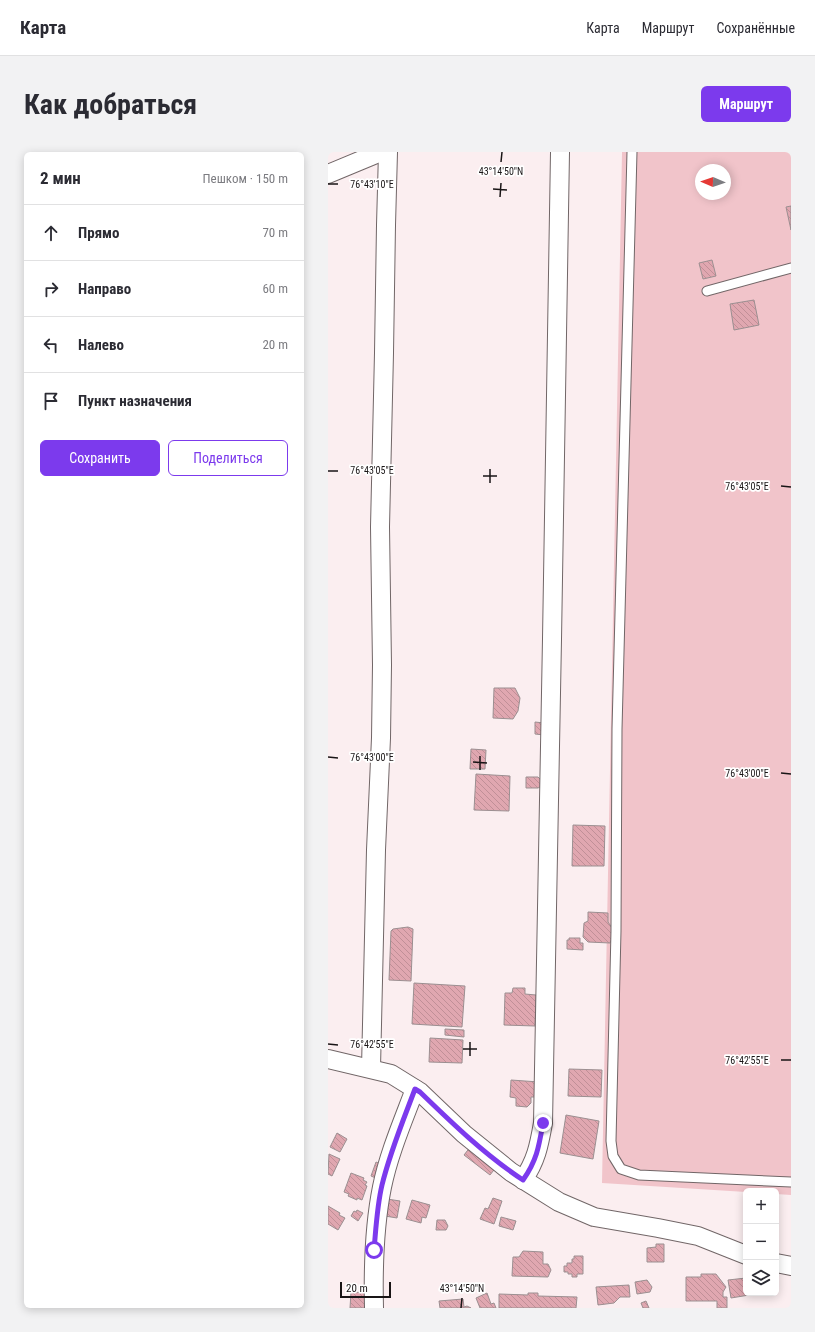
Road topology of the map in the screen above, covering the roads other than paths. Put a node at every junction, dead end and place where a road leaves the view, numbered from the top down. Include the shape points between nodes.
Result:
1 (381, 152) edge
2 (388, 152) edge
3 (560, 152) edge
4 (632, 152) edge
5 (328, 174) edge
6 (791, 268) edge
7 (707, 291) dead end
8 (328, 1059) edge
9 (371, 1068) junction
10 (415, 1089) junction
11 (523, 1180) junction
12 (791, 1182) edge
13 (743, 1254) edge
14 (779, 1263) edge
15 (791, 1266) edge
16 (374, 1308) edge

1 - 5 street
2 - 9 street via 380,527 382,738 376,850
3 - 11 street via 543,1123 539,1149 532,1168
4 - 12 lane via 617,729 611,1141 613,1156 621,1169 639,1175
6 - 7 lane
8 - 9 street
9 - 10 street via 392,1074
10 - 11 street via 464,1134
10 - 16 street via 388,1163 381,1192 374,1250
11 - 13 street via 559,1202 594,1217 698,1236
14 - 15 street

